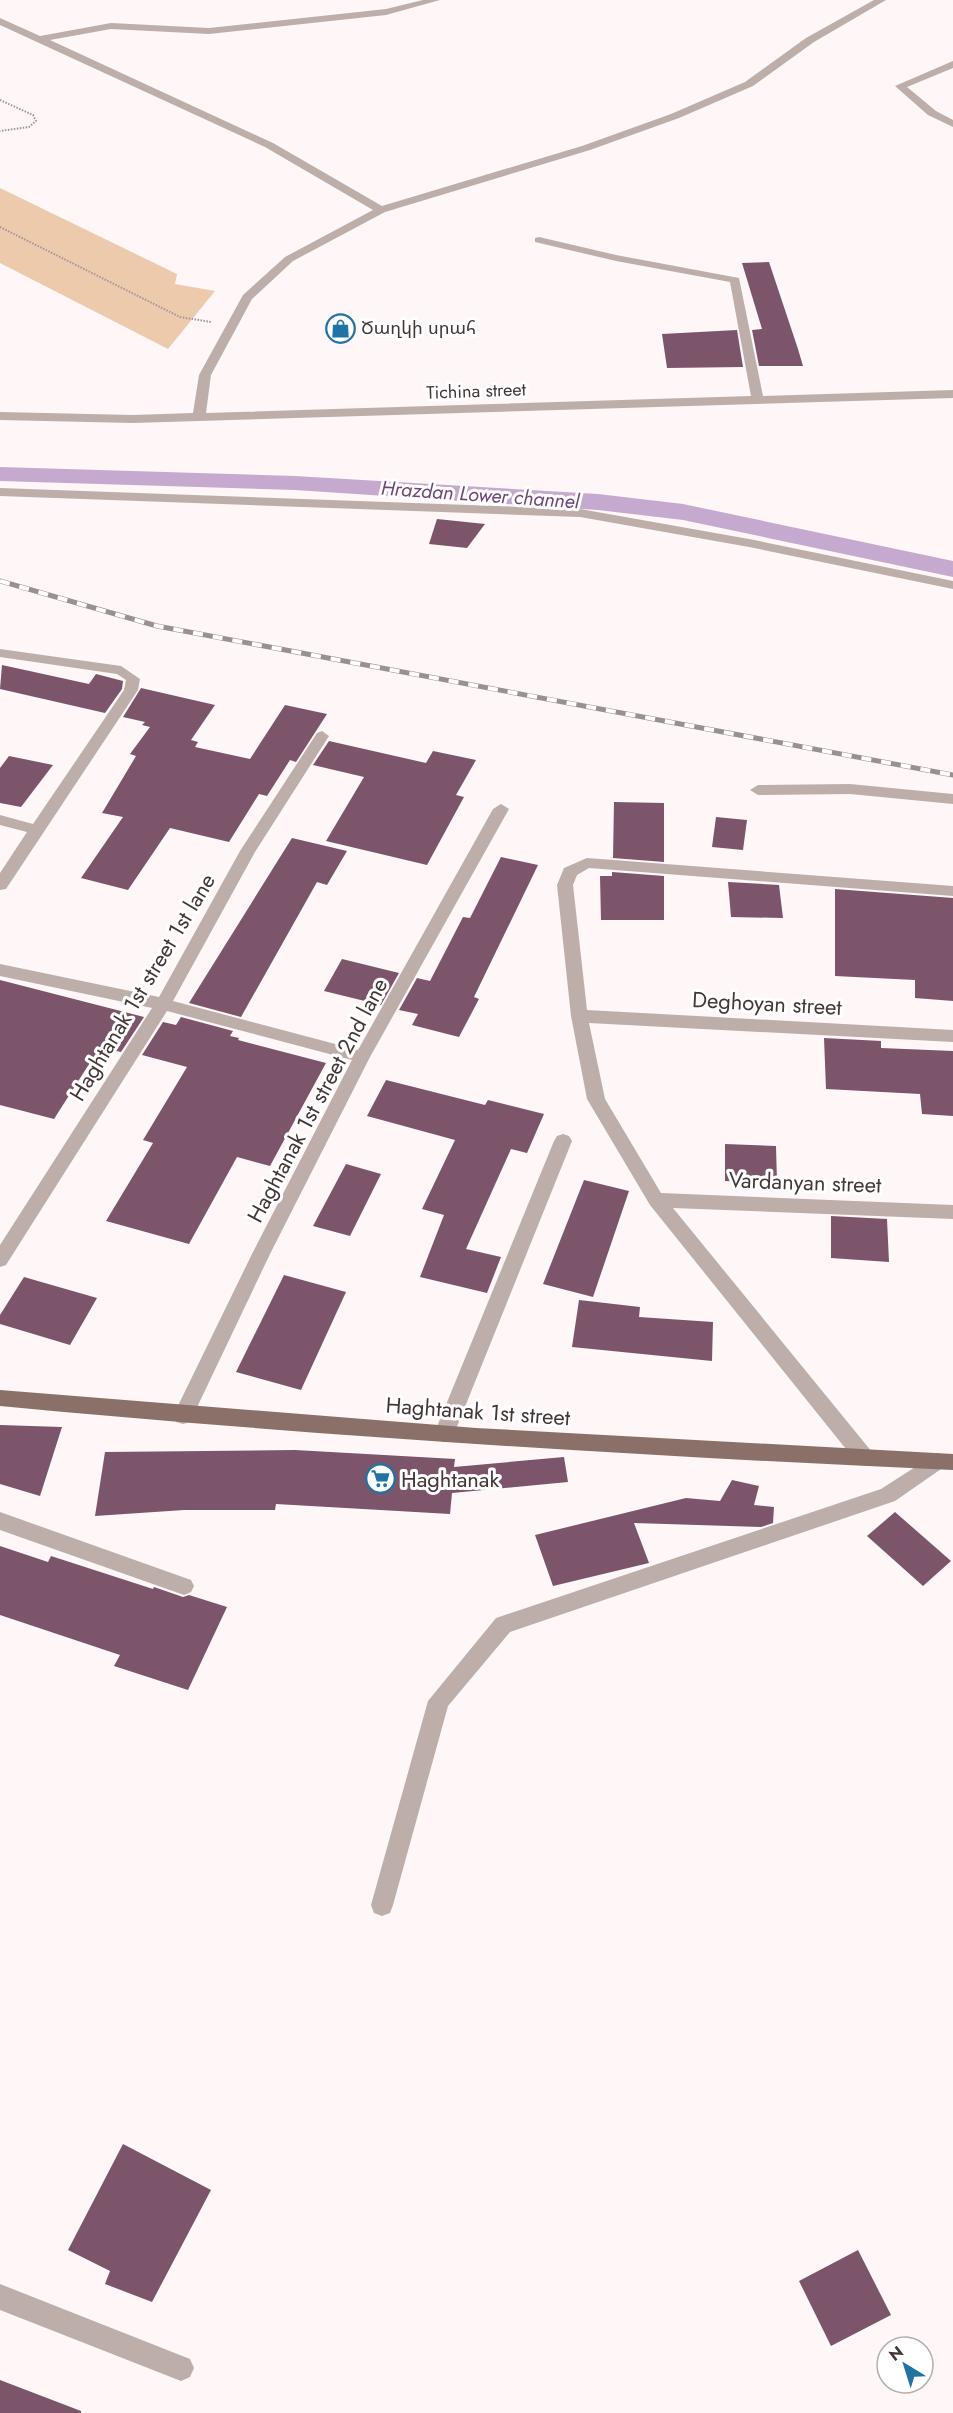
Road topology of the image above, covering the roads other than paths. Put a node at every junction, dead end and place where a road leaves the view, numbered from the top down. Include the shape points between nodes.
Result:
1 (435, 0) edge
2 (881, 0) edge
3 (0, 21) edge
4 (40, 39) junction
5 (953, 64) edge
6 (953, 124) edge
7 (381, 210) junction
8 (539, 240) dead end
9 (953, 394) edge
10 (758, 400) junction
11 (0, 416) edge
12 (198, 417) junction
13 (0, 492) edge
14 (953, 585) edge
15 (0, 653) edge
16 (321, 736) dead end
17 (758, 790) dead end
18 (953, 799) edge
19 (501, 809) dead end
20 (0, 820) edge
21 (38, 830) junction
22 (0, 885) edge
23 (953, 891) edge
24 (0, 970) edge
25 (163, 1004) junction
26 (579, 1016) junction
27 (953, 1036) edge
28 (363, 1057) junction
29 (563, 1141) dead end
30 (656, 1200) junction
31 (953, 1212) edge
32 (0, 1260) edge
33 (0, 1398) edge
34 (183, 1416) junction
35 (444, 1434) junction
36 (865, 1458) junction
37 (945, 1462) edge
38 (0, 1521) edge
39 (184, 1586) dead end
40 (382, 1905) dead end
41 (0, 2297) edge
42 (181, 2368) dead end

1 - 4 street via 386,12 209,31 111,26
2 - 7 street via 810,40 748,84 675,116 586,148
3 - 4 street
4 - 7 street via 269,145
5 - 6 street via 900,86 932,113
7 - 12 street via 289,259 247,297 206,375
8 - 10 street via 735,279
9 - 10 street, Tichina street
10 - 12 street, Tichina street
11 - 12 street, Tichina street
13 - 14 street via 580,513
15 - 21 street via 121,670 133,679 131,690
16 - 25 street, Haghtanak 1st street 1st lane via 248,851
17 - 18 street via 850,789
19 - 28 street, Haghtanak 1st street 2nd lane
20 - 21 street
21 - 22 street
23 - 26 street via 587,863 570,872 565,885
24 - 25 street
25 - 28 street
25 - 32 street, Haghtanak 1st street 1st lane
26 - 27 street, Deghoyan street
26 - 30 street via 596,1099
28 - 34 street, Haghtanak 1st street 2nd lane
29 - 35 street
30 - 31 street, Vardanyan street
30 - 36 street
33 - 34 main road, Haghtanak 1st street
34 - 35 main road, Haghtanak 1st street
35 - 36 main road, Haghtanak 1st street
36 - 37 main road, Haghtanak 1st street
37 - 40 street via 888,1495 503,1625 439,1701
38 - 39 street
41 - 42 street

